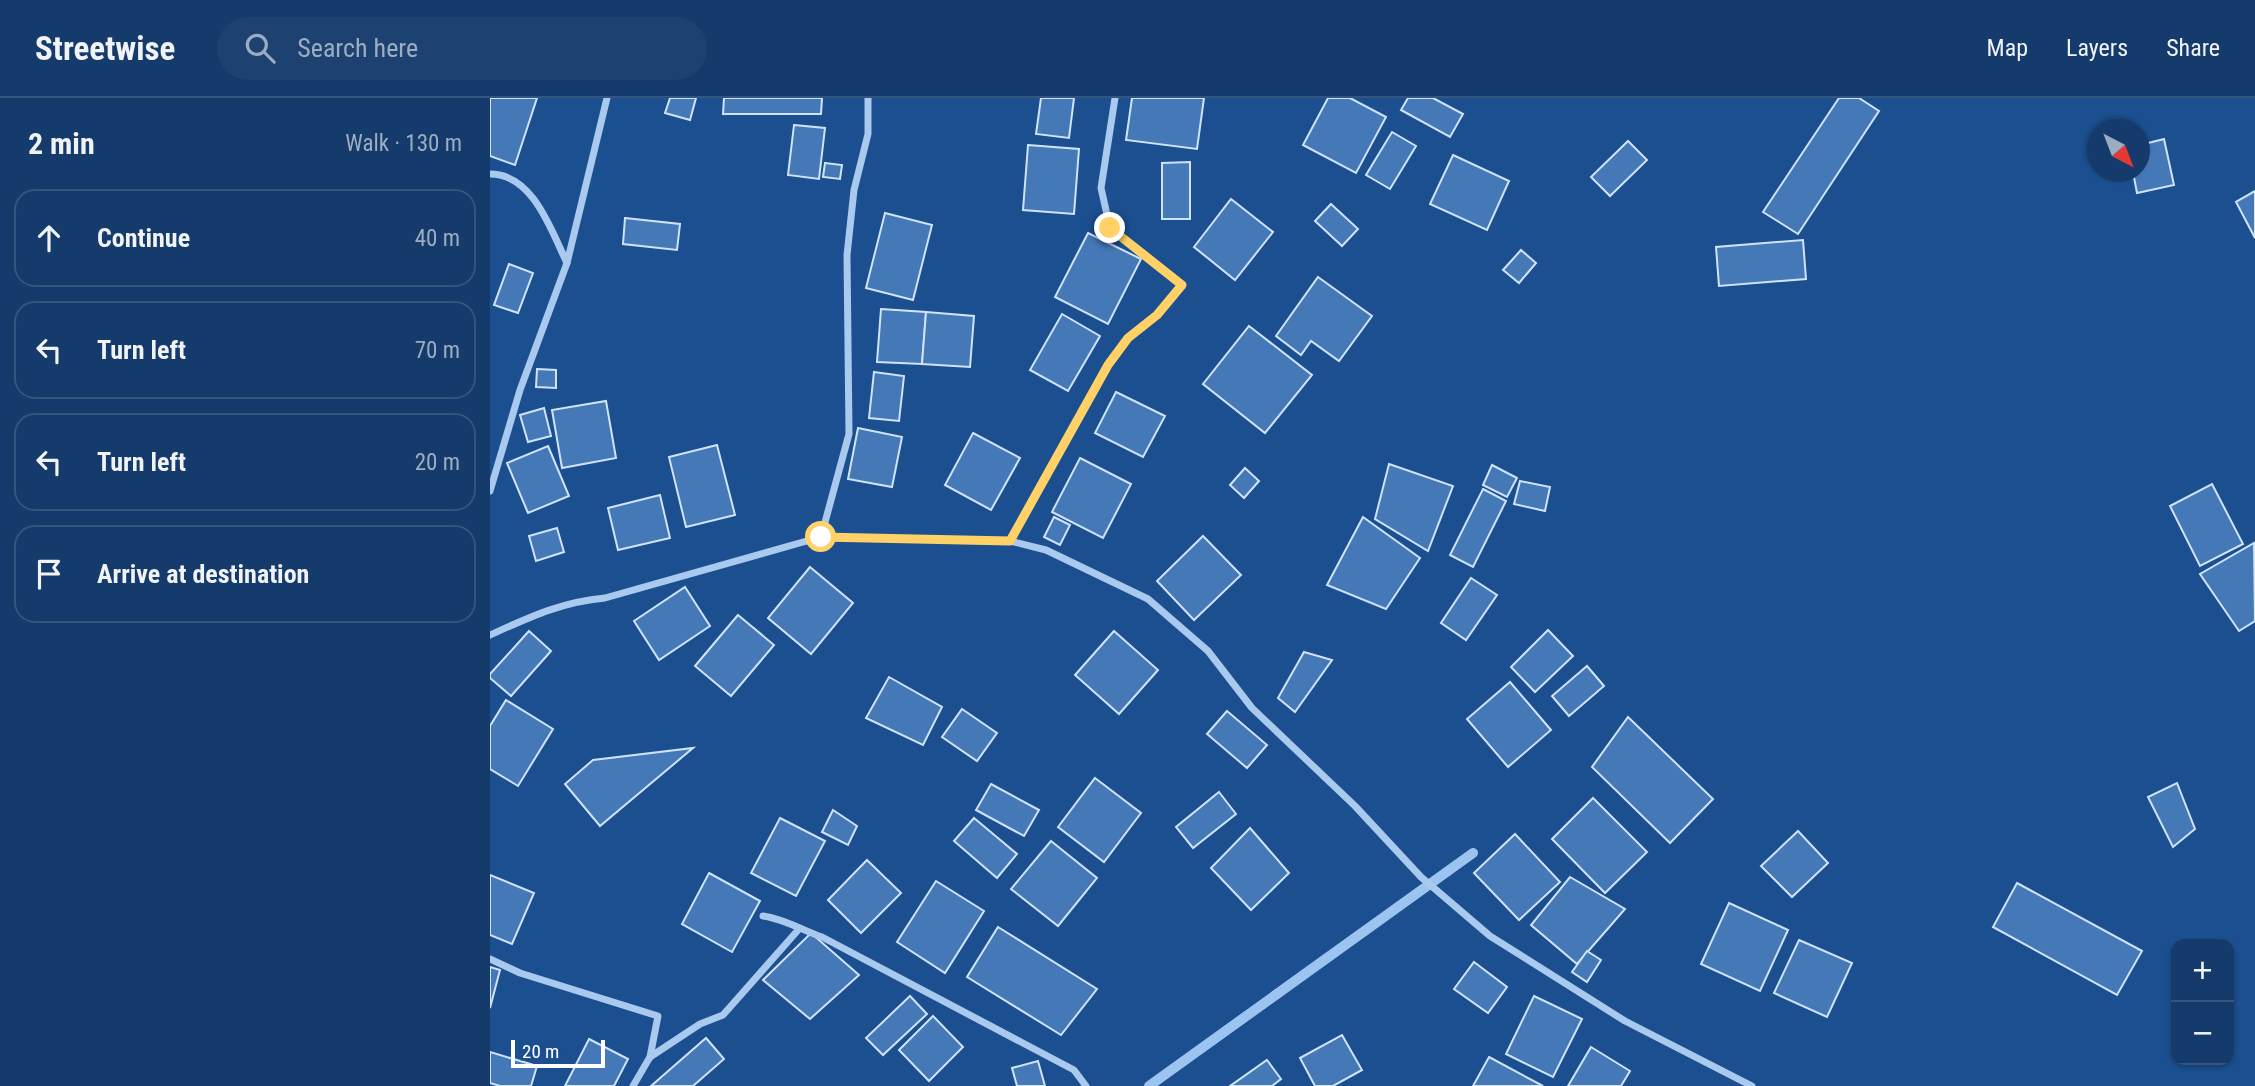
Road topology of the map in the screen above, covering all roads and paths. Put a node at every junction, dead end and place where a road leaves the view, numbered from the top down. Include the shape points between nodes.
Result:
1 (607, 98) edge
2 (868, 98) edge
3 (1115, 98) edge
4 (490, 174) edge
5 (567, 263) junction
6 (492, 477) edge
7 (490, 491) edge
8 (821, 537) junction
9 (1010, 541) junction
10 (490, 635) edge
11 (763, 916) dead end
12 (799, 929) junction
13 (490, 959) edge
14 (650, 1057) junction
15 (633, 1086) edge
16 (1086, 1086) edge
17 (1752, 1086) edge

1 - 5 street
2 - 8 street via 868,134 854,190 847,255 849,434
3 - 9 street via 1101,188 1110,228 1182,285 1157,315 1128,338 1108,365
4 - 5 street via 502,174 530,192
5 - 6 street
6 - 7 street
8 - 9 street
8 - 10 street via 605,598 546,609
9 - 17 street via 1046,550 1148,599 1208,652 1252,708 1355,806 1421,877 1490,936 1625,1021
11 - 12 street
12 - 14 street via 723,1015 700,1024
12 - 16 street via 1074,1070
13 - 14 street via 520,973 658,1016
14 - 15 street

